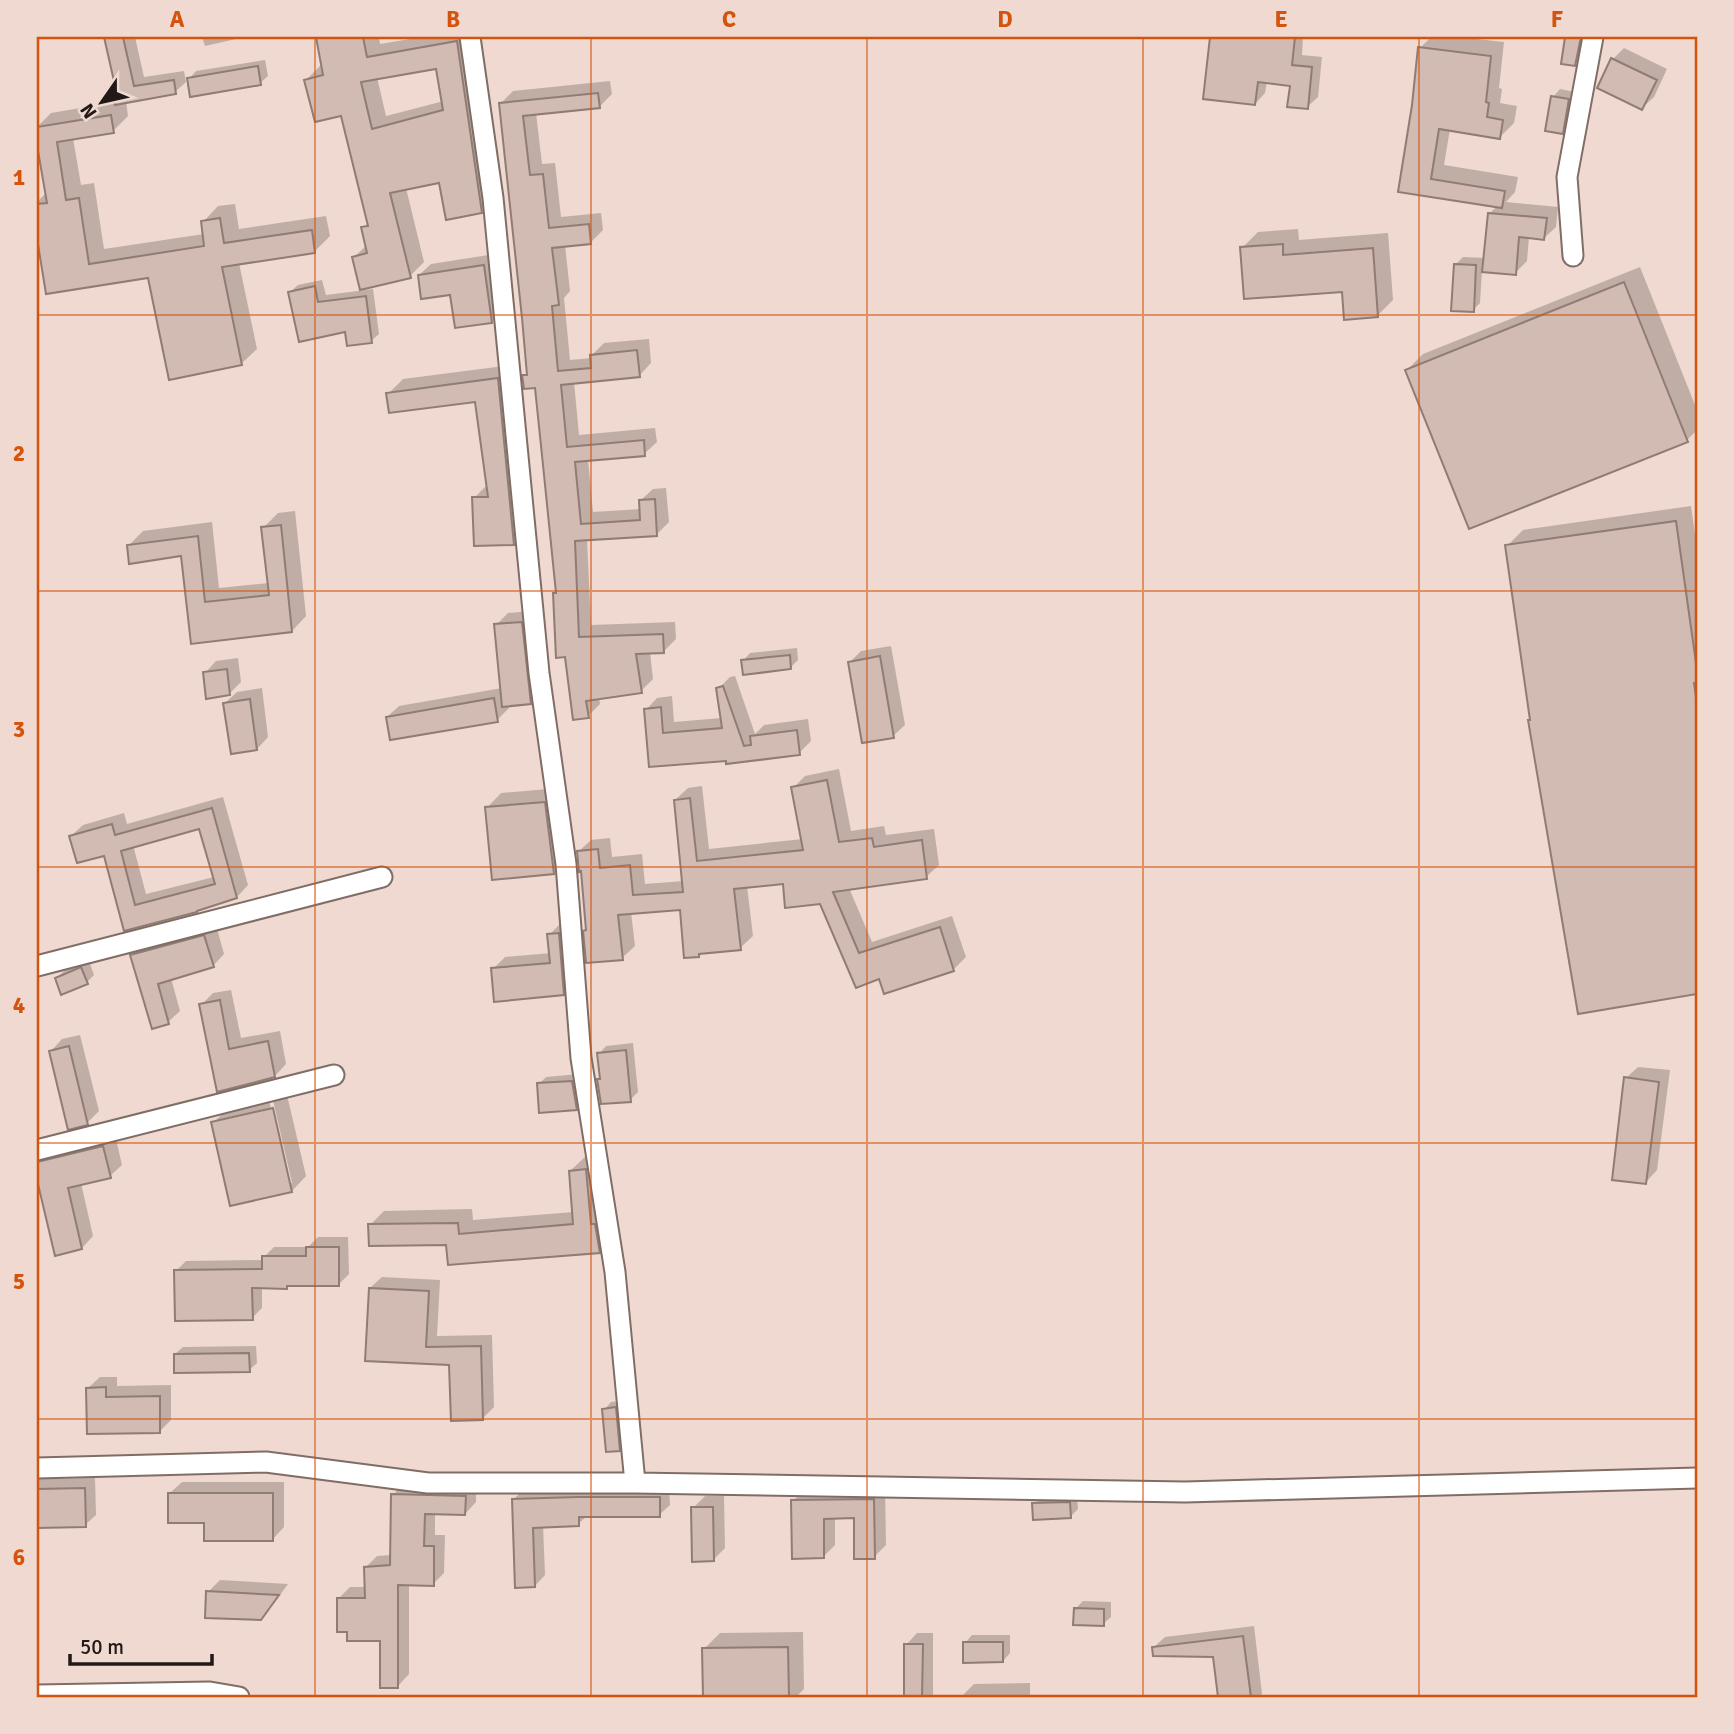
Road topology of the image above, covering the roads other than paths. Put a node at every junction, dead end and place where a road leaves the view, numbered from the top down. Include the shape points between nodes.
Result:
1 (470, 37) edge
2 (1593, 37) edge
3 (1573, 256) dead end
4 (382, 877) dead end
5 (37, 966) edge
6 (334, 1075) dead end
7 (37, 1150) edge
8 (37, 1468) edge
9 (1697, 1478) edge
10 (635, 1483) junction
11 (37, 1695) edge
12 (239, 1697) edge

1 - 10 street via 493,198 538,673 566,864 580,1058 615,1272
2 - 3 street via 1567,177
4 - 5 street
6 - 7 street
8 - 10 street via 266,1462 428,1483
9 - 10 street via 1185,1492
11 - 12 street via 210,1692

